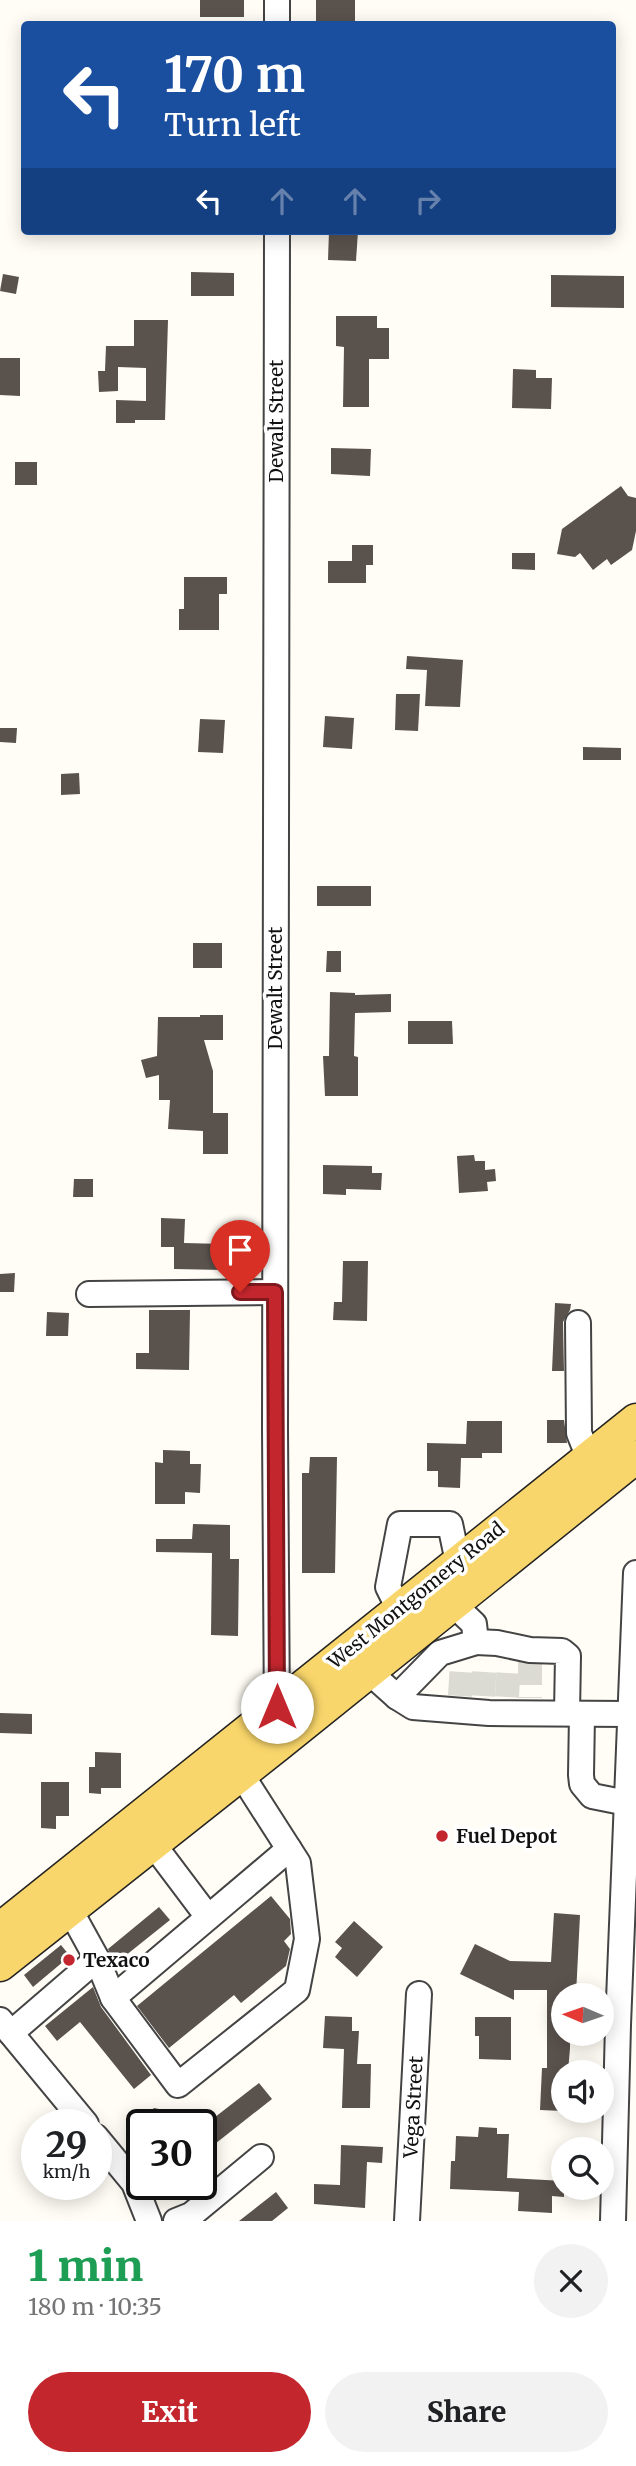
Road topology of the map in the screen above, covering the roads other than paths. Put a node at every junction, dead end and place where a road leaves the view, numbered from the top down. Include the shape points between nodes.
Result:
1 (277, 0) edge
2 (277, 21) edge
3 (277, 235) edge
4 (275, 1292) junction
5 (89, 1294) dead end
6 (578, 1323) dead end
7 (636, 1420) edge
8 (636, 1457) edge
9 (589, 1458) junction
10 (458, 1562) junction
11 (636, 1573) edge
12 (453, 1604) junction
13 (399, 1609) junction
14 (494, 1652) junction
15 (369, 1672) junction
16 (397, 1697) junction
17 (277, 1707) junction
18 (574, 1714) junction
19 (630, 1714) junction
20 (278, 1745) junction
21 (241, 1774) junction
22 (630, 1790) edge
23 (153, 1844) junction
24 (289, 1849) junction
25 (70, 1910) junction
26 (208, 1917) junction
27 (0, 1929) edge
28 (97, 1959) junction
29 (0, 1965) edge
30 (419, 1994) dead end
31 (113, 1998) junction
32 (5, 2026) edge
33 (627, 2026) edge
34 (74, 2109) edge
35 (112, 2156) edge
36 (261, 2157) dead end
37 (149, 2221) edge
38 (176, 2221) edge
39 (407, 2221) edge
40 (614, 2221) edge

1 - 2 street
3 - 4 street, Dewalt Street
4 - 5 street
4 - 17 street, Dewalt Street
6 - 9 street via 579,1433
7 - 9 main road, West Montgomery Road
8 - 12 main road, West Montgomery Road
9 - 10 main road, West Montgomery Road
10 - 13 main road, West Montgomery Road
10 - 13 street via 450,1524 400,1524 388,1587
11 - 19 street
12 - 14 street
12 - 15 main road, West Montgomery Road
13 - 17 main road, West Montgomery Road
14 - 16 street via 440,1653
14 - 18 street via 562,1651 568,1656
15 - 16 street
15 - 20 main road, West Montgomery Road
16 - 18 street via 413,1707 495,1705
17 - 20 street, Dewalt Street
17 - 27 main road, West Montgomery Road
18 - 19 street
18 - 22 street via 582,1784 592,1796
19 - 22 street
20 - 21 main road, West Montgomery Road
21 - 23 main road, West Montgomery Road
21 - 24 street
22 - 33 street
23 - 25 main road, West Montgomery Road
23 - 26 street
24 - 26 street
24 - 31 street via 298,1863 307,1939 297,1990 178,2085
25 - 28 street
25 - 29 main road, West Montgomery Road
26 - 31 street
28 - 31 street
28 - 32 street
30 - 39 street, Vega Street
32 - 34 street
33 - 40 street
35 - 37 street via 134,2183
36 - 38 street via 191,2215

